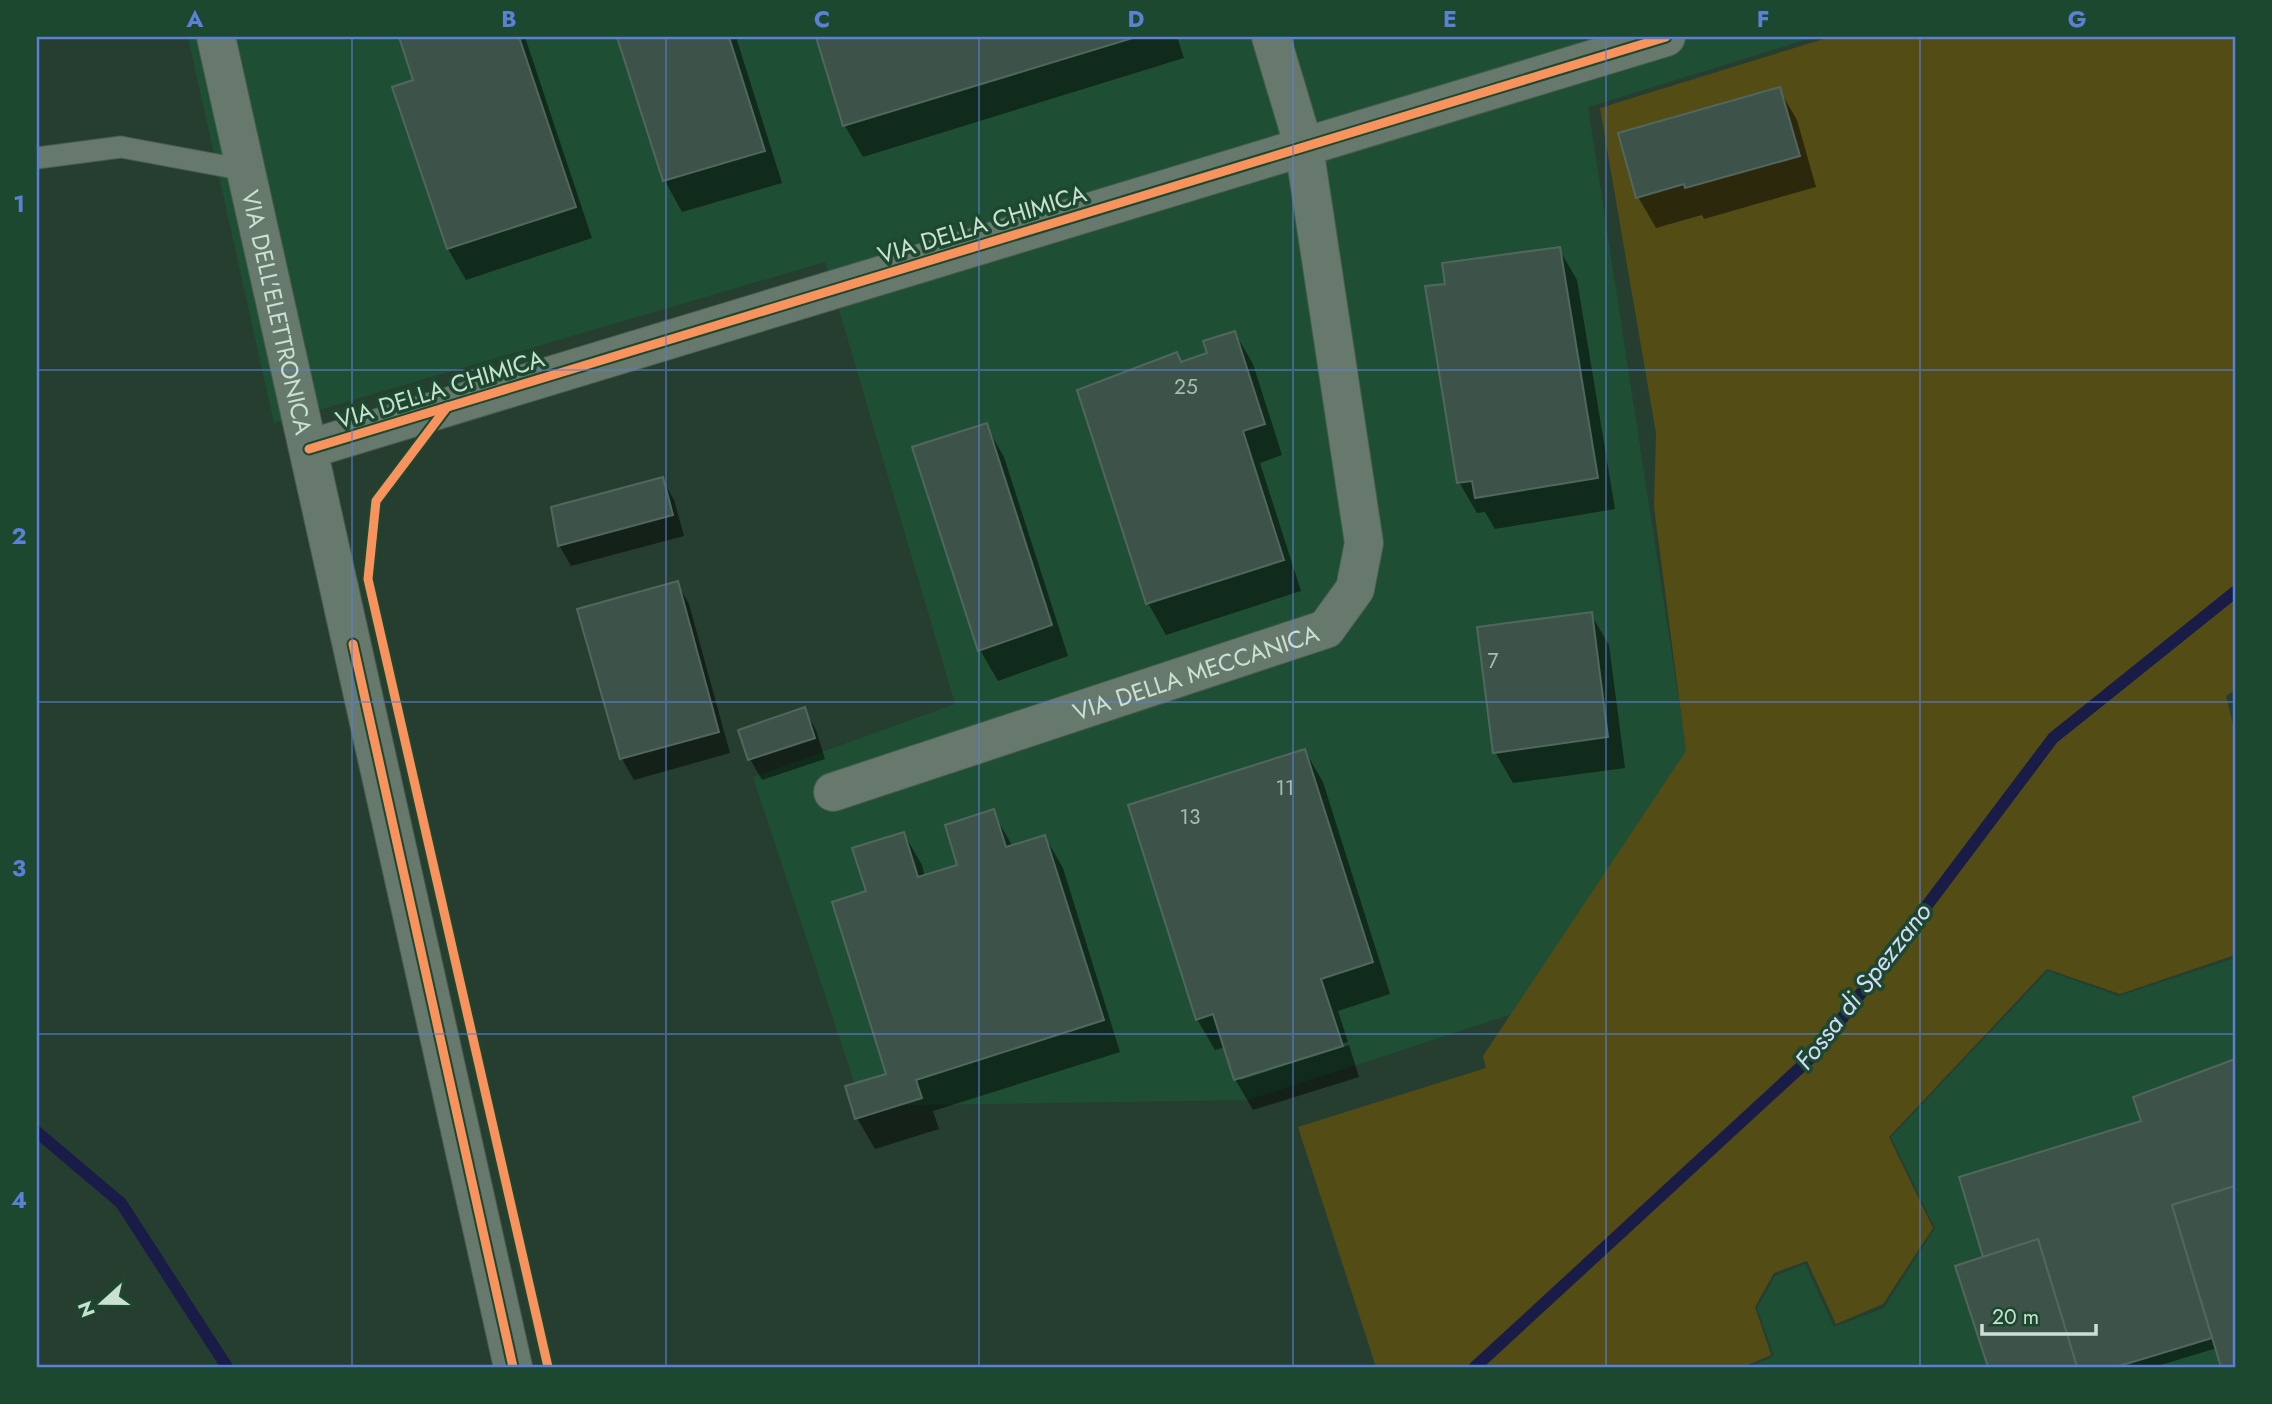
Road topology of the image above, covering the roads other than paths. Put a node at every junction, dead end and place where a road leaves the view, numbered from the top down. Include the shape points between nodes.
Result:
1 (216, 37) edge
2 (1271, 37) edge
3 (1666, 37) edge
4 (1304, 147) junction
5 (37, 158) edge
6 (245, 170) junction
7 (309, 449) junction
8 (833, 792) dead end
9 (513, 1367) edge

1 - 6 street, VIA DELL'ELETTRONICA
2 - 4 street, VIA DELLA MECCANICA
3 - 4 street, VIA DELLA CHIMICA
4 - 7 street, VIA DELLA CHIMICA
4 - 8 street, VIA DELLA MECCANICA via 1364,543 1355,589 1326,629
5 - 6 lane via 121,147
6 - 7 street, VIA DELL'ELETTRONICA
7 - 9 street, VIA DELL'ELETTRONICA

